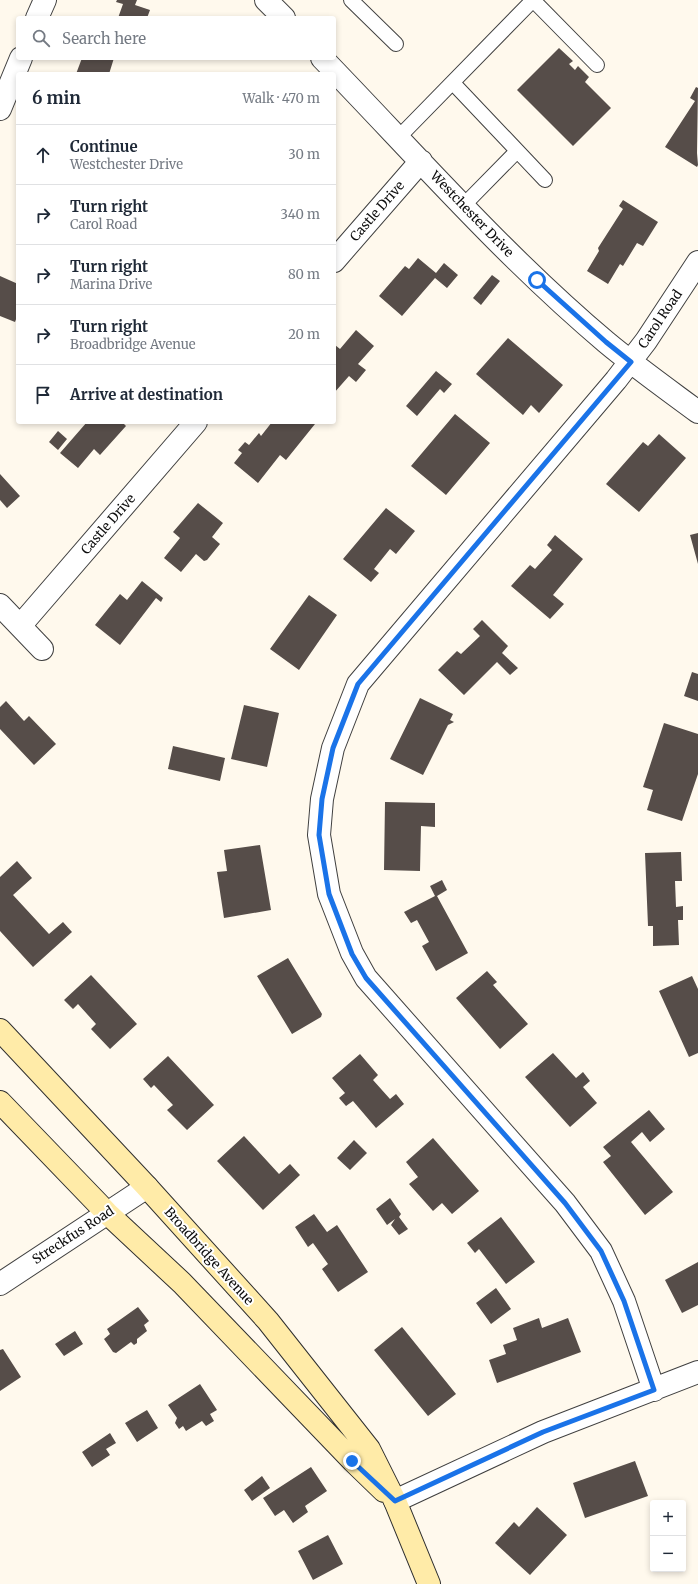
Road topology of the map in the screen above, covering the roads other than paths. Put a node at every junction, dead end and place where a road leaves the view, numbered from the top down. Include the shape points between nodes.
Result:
1 (44, 0) edge
2 (266, 0) edge
3 (351, 0) edge
4 (38, 16) edge
5 (282, 16) edge
6 (396, 44) dead end
7 (20, 60) edge
8 (324, 60) edge
9 (597, 65) dead end
10 (336, 72) edge
11 (336, 72) edge
12 (453, 83) junction
13 (0, 109) edge
14 (399, 137) junction
15 (517, 151) junction
16 (421, 160) junction
17 (545, 180) dead end
18 (463, 206) junction
19 (336, 259) edge
20 (698, 262) edge
21 (631, 362) junction
22 (698, 412) edge
23 (194, 424) edge
24 (0, 605) edge
25 (20, 626) junction
26 (42, 649) dead end
27 (0, 1030) edge
28 (0, 1102) edge
29 (147, 1187) junction
30 (107, 1213) junction
31 (0, 1284) edge
32 (698, 1372) edge
33 (654, 1390) junction
34 (395, 1501) junction
35 (429, 1584) edge

1 - 4 street
2 - 5 street
3 - 6 lane
7 - 13 street
8 - 11 street, Westchester Drive
9 - 12 lane via 533,0
10 - 14 street, Westchester Drive
12 - 14 lane
12 - 15 lane
14 - 16 street, Westchester Drive
15 - 17 lane
15 - 18 lane
16 - 18 street, Westchester Drive
16 - 19 street, Castle Drive
18 - 21 street, Westchester Drive via 537,280
20 - 21 street, Carol Road
21 - 22 street, Westchester Drive
21 - 33 street, Carol Road via 358,684 333,748 322,799 319,835 329,894 352,954 366,978 565,1203 601,1251 624,1301
23 - 25 street, Castle Drive
24 - 25 street
25 - 26 street
27 - 29 main road, Broadbridge Avenue
28 - 30 main road, Broadbridge Avenue
29 - 30 street, Streckfus Road
29 - 34 main road, Broadbridge Avenue via 268,1321 369,1449
30 - 31 street, Streckfus Road
30 - 34 main road, Broadbridge Avenue via 182,1283 352,1461
32 - 33 street
33 - 34 street via 543,1432
34 - 35 main road, Broadbridge Avenue

